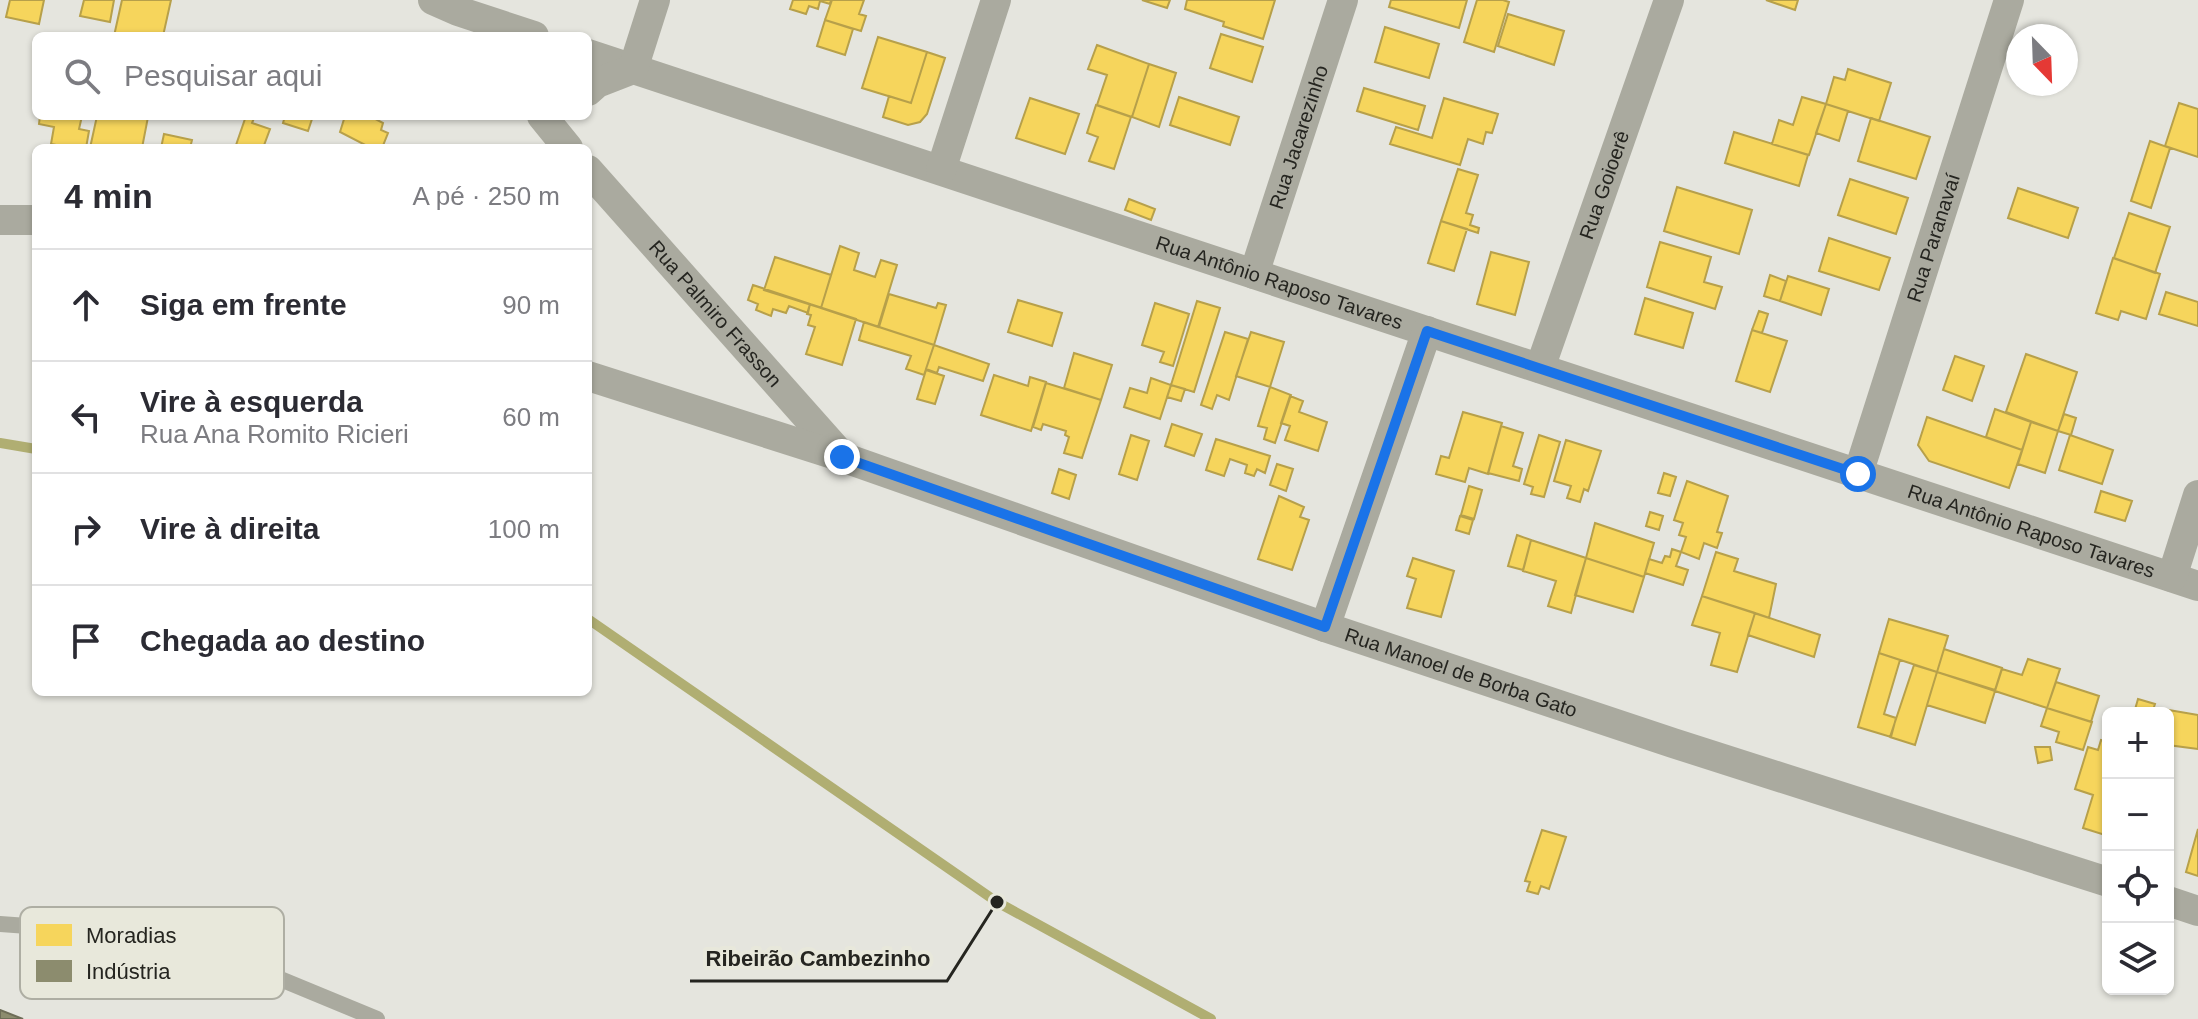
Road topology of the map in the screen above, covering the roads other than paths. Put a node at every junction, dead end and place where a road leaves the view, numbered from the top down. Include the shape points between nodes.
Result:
1 (655, 0) edge
2 (996, 0) edge
3 (1343, 0) edge
4 (1669, 0) edge
5 (2009, 0) edge
6 (446, 6) edge
7 (474, 32) edge
8 (522, 32) edge
9 (592, 55) edge
10 (633, 69) junction
11 (592, 87) edge
12 (941, 170) junction
13 (592, 175) edge
14 (0, 220) edge
15 (32, 220) edge
16 (1254, 274) junction
17 (1427, 331) junction
18 (1540, 368) junction
19 (592, 377) edge
20 (842, 457) junction
21 (1858, 474) junction
22 (2198, 495) edge
23 (2185, 582) edge
24 (1325, 627) junction
25 (2102, 880) edge
26 (2174, 903) edge
27 (2198, 911) edge
28 (0, 924) edge
29 (20, 925) edge
30 (284, 980) edge
31 (377, 1019) edge

1 - 10 street
2 - 12 street
3 - 16 street, Rua Jacarezinho
4 - 18 street, Rua Goioerê
5 - 21 street, Rua Paranavaí
6 - 7 street
6 - 8 street
9 - 10 street, Rua Antônio Raposo Tavares
10 - 11 street
10 - 12 street, Rua Antônio Raposo Tavares
12 - 16 street, Rua Antônio Raposo Tavares
13 - 20 street, Rua Palmiro Frasson
14 - 15 street
16 - 17 street, Rua Antônio Raposo Tavares
17 - 18 street, Rua Antônio Raposo Tavares
17 - 24 street
18 - 21 street, Rua Antônio Raposo Tavares
19 - 20 street, Rua Manoel de Borba Gato
20 - 24 street, Rua Manoel de Borba Gato
21 - 23 street, Rua Antônio Raposo Tavares
22 - 23 street
24 - 25 street, Rua Manoel de Borba Gato
26 - 27 street
28 - 29 lane
30 - 31 lane

